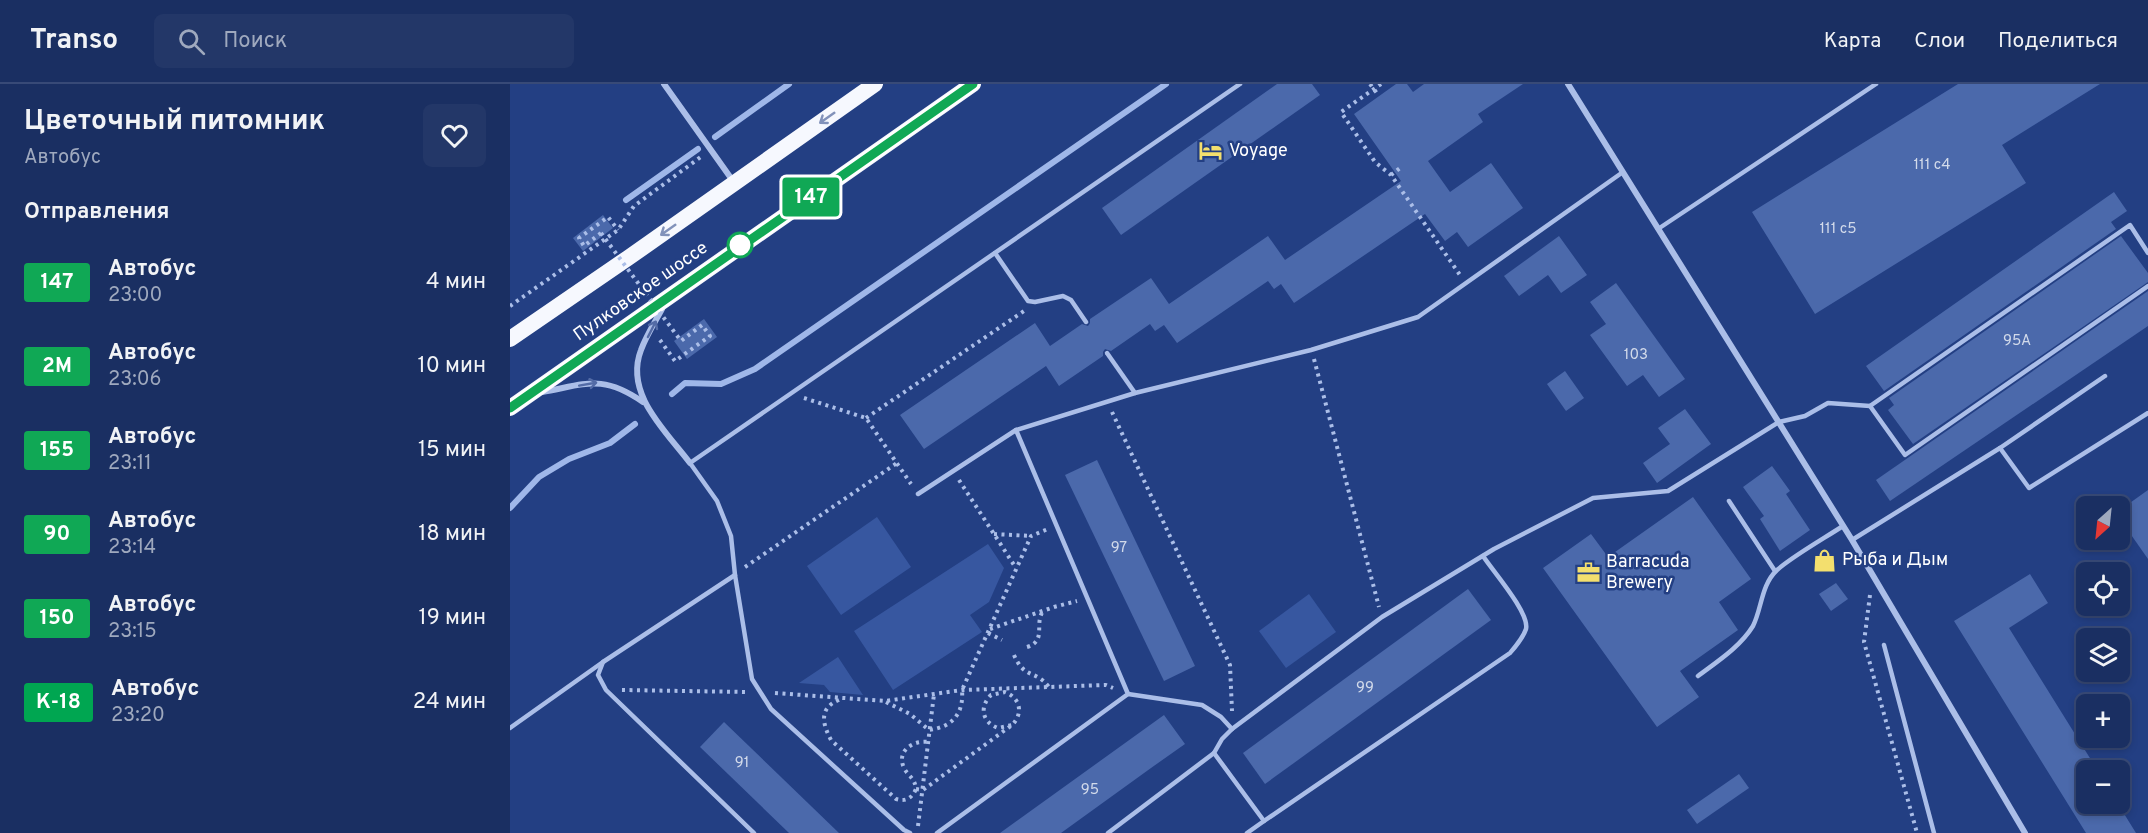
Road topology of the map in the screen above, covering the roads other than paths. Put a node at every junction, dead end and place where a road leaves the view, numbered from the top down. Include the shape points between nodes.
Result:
1 (663, 84) edge
2 (875, 84) edge
3 (973, 84) edge
4 (1240, 84) edge
5 (1568, 84) edge
6 (1876, 84) edge
7 (1623, 172) junction
8 (735, 183) junction
9 (1658, 228) junction
10 (2148, 252) edge
11 (995, 253) junction
12 (2148, 286) edge
13 (668, 297) junction
14 (1086, 322) dead end
15 (510, 339) edge
16 (1107, 353) dead end
17 (2105, 376) dead end
18 (1135, 393) junction
19 (530, 394) junction
20 (644, 402) junction
21 (1870, 406) junction
22 (510, 408) edge
23 (2148, 413) edge
24 (1779, 422) junction
25 (1016, 430) junction
26 (2000, 448) junction
27 (690, 463) junction
28 (918, 494) road end
29 (1729, 501) dead end
30 (1843, 526) junction
31 (1852, 540) junction
32 (1483, 555) junction
33 (1775, 571) junction
34 (735, 575) junction
35 (1884, 645) dead end
36 (603, 662) junction
37 (1698, 676) dead end
38 (1128, 693) junction
39 (510, 728) edge
40 (1232, 729) junction
41 (1214, 753) junction
42 (1264, 821) junction
43 (754, 833) edge
44 (910, 833) edge
45 (937, 833) edge
46 (1108, 833) edge
47 (1246, 833) edge
48 (1934, 833) edge
49 (2025, 833) edge

1 - 8 street
2 -> 8 highway, Пулковское шоссе
3 - 13 highway, Пулковское шоссе
4 - 11 lane
5 - 7 street
6 - 9 lane
7 - 9 street
7 - 18 lane via 1418,317 1311,350
8 -> 15 highway, Пулковское шоссе
9 - 24 street
10 - 21 lane via 2130,225
11 - 14 lane via 1028,301 1063,296 1071,300
11 - 27 lane
12 - 21 lane via 1905,455
13 - 19 highway, Пулковское шоссе
20 -> 13 street via 636,370 640,351
16 - 18 lane
17 - 26 lane
18 - 25 lane
19 -> 20 street via 598,382 615,386
19 - 22 highway, Пулковское шоссе
20 - 27 street
21 - 24 lane via 1828,403 1805,416
23 - 26 lane via 2029,488
24 - 30 street
24 - 32 lane via 1668,491 1593,498
25 - 28 lane
25 - 38 lane
26 - 31 lane
27 - 34 lane via 717,501 731,536
29 - 33 lane
30 - 31 street
30 - 33 lane
31 - 49 street
32 - 40 lane via 1382,617
32 - 42 lane via 1523,613 1527,627 1520,642 1510,653
33 - 37 lane via 1746,636
34 - 36 lane
34 - 44 lane via 752,679 759,692 771,709
35 - 48 lane
36 - 39 lane
36 - 43 lane via 598,675 606,690
38 - 40 lane via 1202,705
38 - 45 lane
40 - 41 lane
41 - 42 lane
41 - 46 lane
42 - 47 lane

